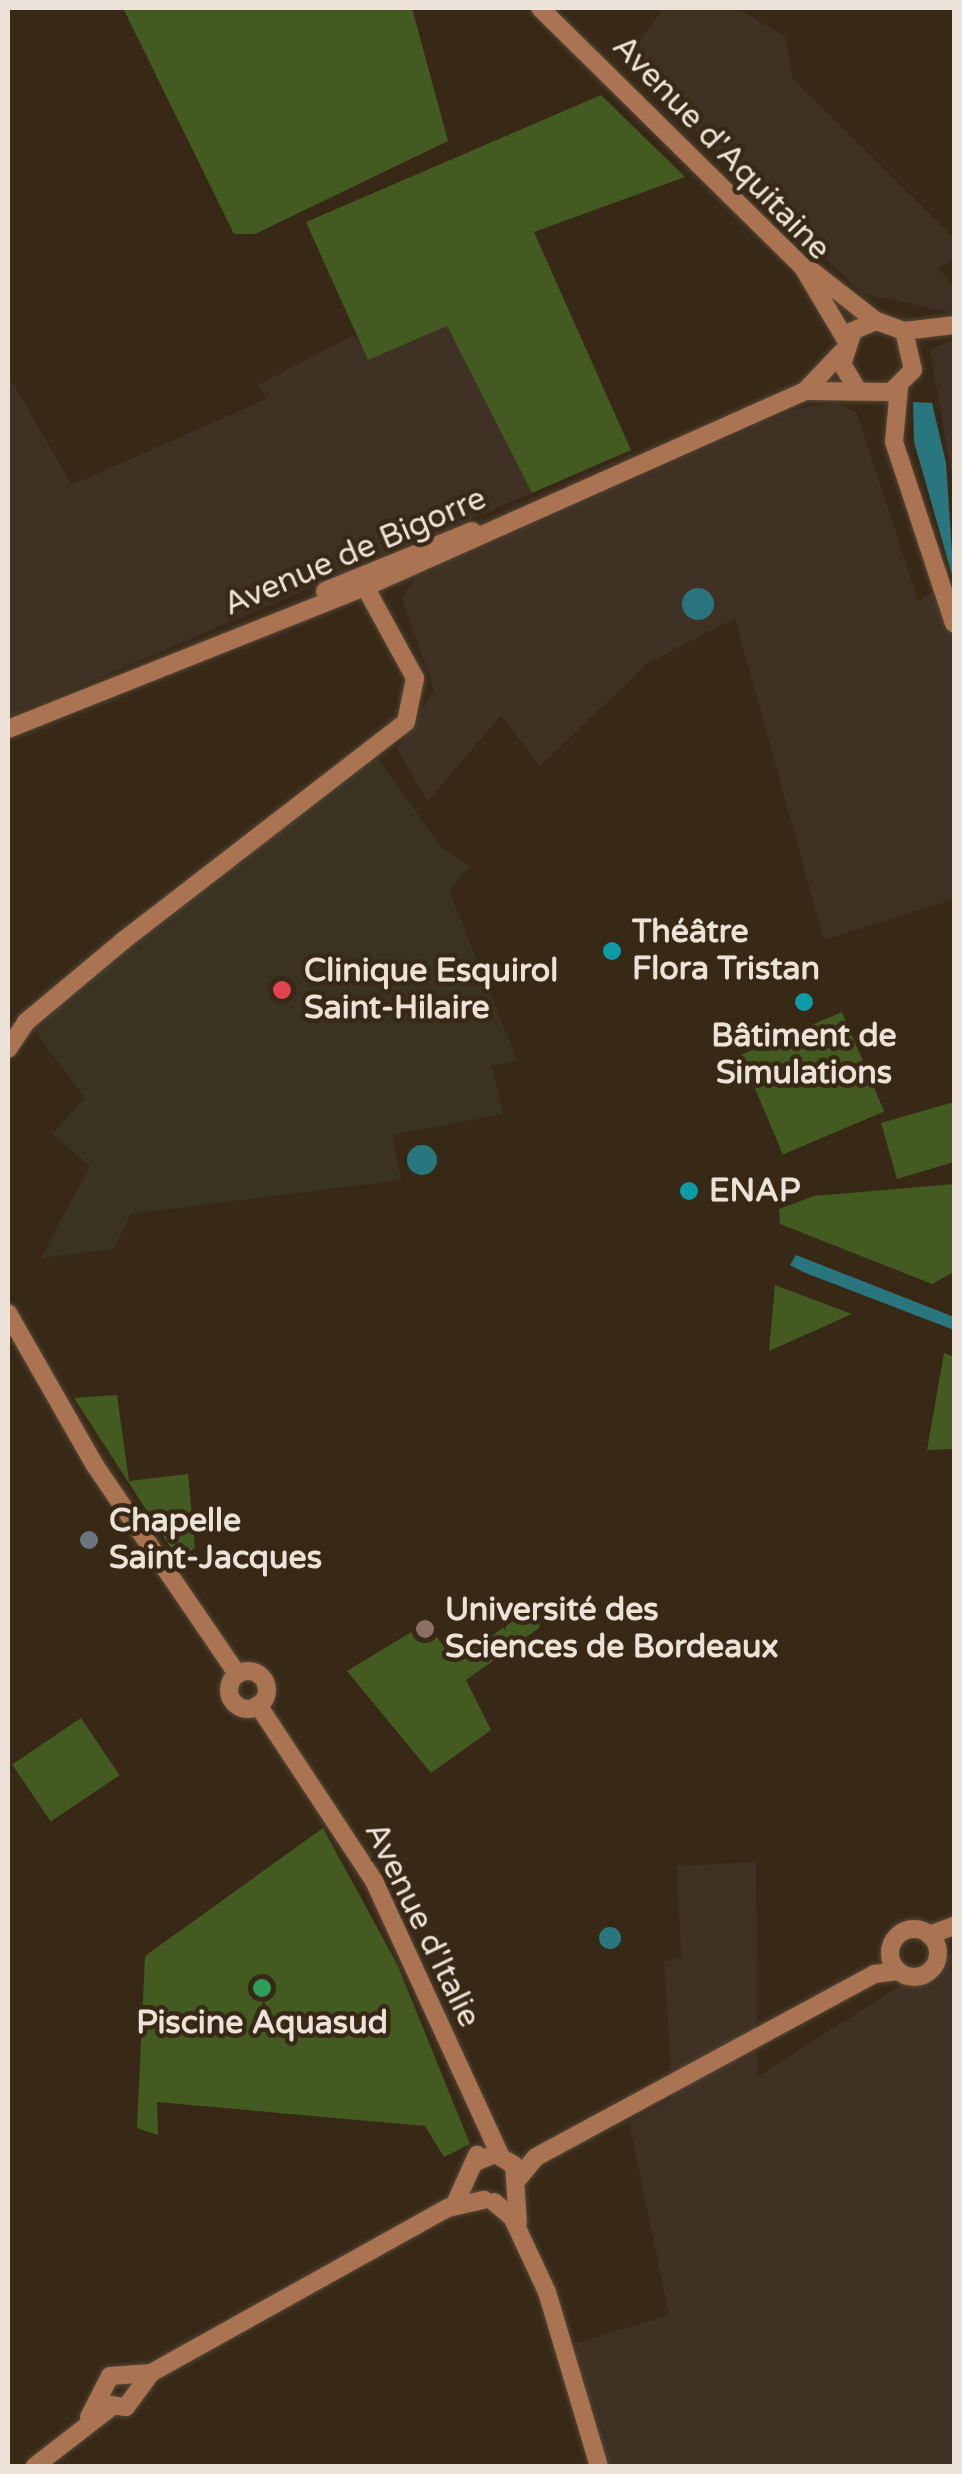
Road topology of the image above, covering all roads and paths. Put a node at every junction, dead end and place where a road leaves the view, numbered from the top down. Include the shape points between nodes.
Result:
1 (540, 8) edge
2 (802, 266) junction
3 (876, 321) junction
4 (954, 328) edge
5 (904, 331) junction
6 (844, 346) junction
7 (915, 359) junction
8 (857, 388) junction
9 (899, 388) junction
10 (805, 391) junction
11 (894, 442) junction
12 (516, 518) junction
13 (435, 544) junction
14 (364, 584) junction
15 (954, 623) edge
16 (219, 643) junction
17 (8, 729) edge
18 (8, 1049) edge
19 (8, 1313) edge
20 (237, 1674) junction
21 (258, 1705) junction
22 (954, 1926) edge
23 (954, 1937) edge
24 (933, 1942) junction
25 (890, 1952) junction
26 (898, 1971) junction
27 (874, 1974) junction
28 (481, 2129) junction
29 (536, 2157) junction
30 (506, 2158) junction
31 (473, 2170) junction
32 (517, 2183) junction
33 (489, 2201) junction
34 (456, 2204) junction
35 (524, 2239) junction
36 (151, 2372) junction
37 (125, 2376) junction
38 (134, 2396) junction
39 (105, 2401) junction
40 (35, 2466) edge
41 (598, 2466) edge

1 - 2 street, Avenue d'Aquitaine
2 - 3 street
2 - 6 street, Avenue d'Aquitaine
3 - 5 street
3 - 6 street
4 - 5 street
4 - 7 street
5 - 7 street
6 - 8 street
6 - 10 street, Avenue de Bigorre
7 - 9 street
8 - 9 street
8 - 10 street, Avenue de Bigorre
8 - 11 street via 882,410
9 - 11 street
10 - 12 street, Avenue de Bigorre
11 - 15 street
12 - 13 street, Avenue de Bigorre
12 - 14 street, Avenue de Bigorre
13 - 14 street
13 - 16 street, Avenue de Bigorre
14 - 16 street, Avenue de Bigorre
14 - 18 street via 415,678 406,722 42,1007
16 - 17 street, Avenue de Bigorre
19 - 20 street via 94,1464
20 - 21 street via 233,1700
20 - 21 street via 264,1679
21 - 28 street, Avenue d'Italie via 379,1890
22 - 24 street
23 - 24 street
24 - 25 street via 900,1933
24 - 26 street via 923,1974
25 - 26 street
25 - 27 street
26 - 27 street
27 - 29 street
28 - 30 street, Avenue d'Italie
28 - 31 street
29 - 30 street
29 - 32 street
30 - 31 street
30 - 32 street, Avenue d'Italie
31 - 33 street
31 - 34 street
32 - 33 street
32 - 35 street, Avenue d'Italie
33 - 34 street
33 - 35 street
34 - 36 street
35 - 41 street via 547,2292
36 - 37 street
36 - 38 street
37 - 38 street
37 - 39 street via 105,2379
38 - 39 street
39 - 40 street

